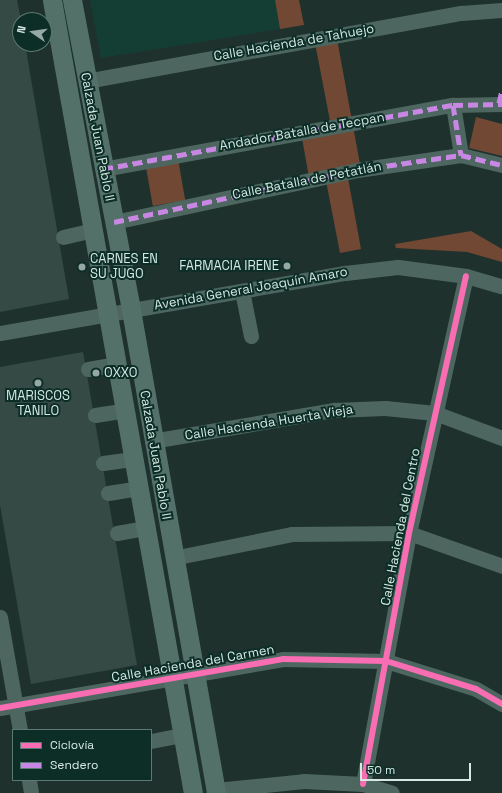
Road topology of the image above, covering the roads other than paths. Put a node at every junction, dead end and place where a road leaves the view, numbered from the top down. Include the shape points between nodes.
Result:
1 (52, 0) edge
2 (72, 0) edge
3 (502, 10) edge
4 (86, 81) junction
5 (501, 99) edge
6 (453, 105) junction
7 (461, 155) junction
8 (502, 165) edge
9 (103, 169) junction
10 (114, 222) junction
11 (93, 230) junction
12 (63, 237) dead end
13 (466, 276) junction
14 (502, 286) edge
15 (242, 291) junction
16 (131, 310) junction
17 (108, 314) junction
18 (0, 333) edge
19 (251, 336) dead end
20 (117, 364) junction
21 (88, 369) dead end
22 (125, 410) junction
23 (435, 413) junction
24 (95, 415) dead end
25 (502, 438) edge
26 (152, 441) junction
27 (133, 459) junction
28 (103, 464) dead end
29 (139, 488) junction
30 (108, 493) dead end
31 (146, 528) junction
32 (117, 533) dead end
33 (409, 533) junction
34 (173, 558) junction
35 (502, 566) edge
36 (0, 616) edge
37 (386, 661) junction
38 (195, 675) junction
39 (172, 678) junction
40 (502, 704) edge
41 (16, 706) junction
42 (0, 708) edge
43 (20, 729) edge
44 (182, 735) junction
45 (152, 741) edge
46 (29, 781) edge
47 (363, 784) junction
48 (216, 791) edge
49 (31, 793) edge
50 (193, 793) edge
51 (392, 793) edge

1 - 11 main road, Calzada Juan Pablo II
2 - 4 main road, Calzada Juan Pablo II
3 - 4 street, Calle Hacienda de Tahuejo via 461,13
4 - 9 main road, Calzada Juan Pablo II
5 - 6 street, Andador Batalla de Tecpan
6 - 7 street
6 - 9 street, Andador Batalla de Tecpan
7 - 8 street, Calle Batalla de Petatlán
7 - 10 street, Calle Batalla de Petatlán via 326,175
9 - 10 main road, Calzada Juan Pablo II
10 - 16 main road, Calzada Juan Pablo II
11 - 12 street
11 - 17 main road, Calzada Juan Pablo II
13 - 14 street, Avenida General Joaquín Amaro
13 - 15 street, Avenida General Joaquín Amaro via 398,268 345,273
13 - 23 street, Calle Hacienda del Centro
15 - 16 street, Avenida General Joaquín Amaro
15 - 19 street
16 - 17 street, Avenida General Joaquín Amaro
16 - 26 main road, Calzada Juan Pablo II
17 - 18 street, Avenida General Joaquín Amaro
17 - 20 main road, Calzada Juan Pablo II
20 - 21 street
20 - 22 main road, Calzada Juan Pablo II
22 - 24 street
22 - 27 main road, Calzada Juan Pablo II
23 - 25 street, Calle Hacienda Huerta Vieja
23 - 26 street, Calle Hacienda Huerta Vieja via 385,408 334,410
23 - 33 street, Calle Hacienda del Centro
26 - 34 main road, Calzada Juan Pablo II
27 - 28 street
27 - 29 main road, Calzada Juan Pablo II
29 - 30 street
29 - 31 main road, Calzada Juan Pablo II
31 - 32 street
31 - 39 main road, Calzada Juan Pablo II
33 - 34 street via 292,534
33 - 35 street
33 - 37 street, Calle Hacienda del Centro
34 - 38 main road, Calzada Juan Pablo II
36 - 41 street
37 - 38 street, Calle Hacienda del Carmen via 283,660
37 - 40 street, Calle Hacienda del Carmen via 476,690
37 - 47 street, Calle Hacienda del Centro
38 - 39 street, Calle Hacienda del Carmen
38 - 48 main road, Calzada Juan Pablo II
39 - 41 street, Calle Hacienda del Carmen
39 - 44 main road, Calzada Juan Pablo II
41 - 42 street, Calle Hacienda del Carmen
41 - 43 street
44 - 45 street
44 - 50 main road, Calzada Juan Pablo II
46 - 49 street
47 - 48 street via 304,781
47 - 51 street

